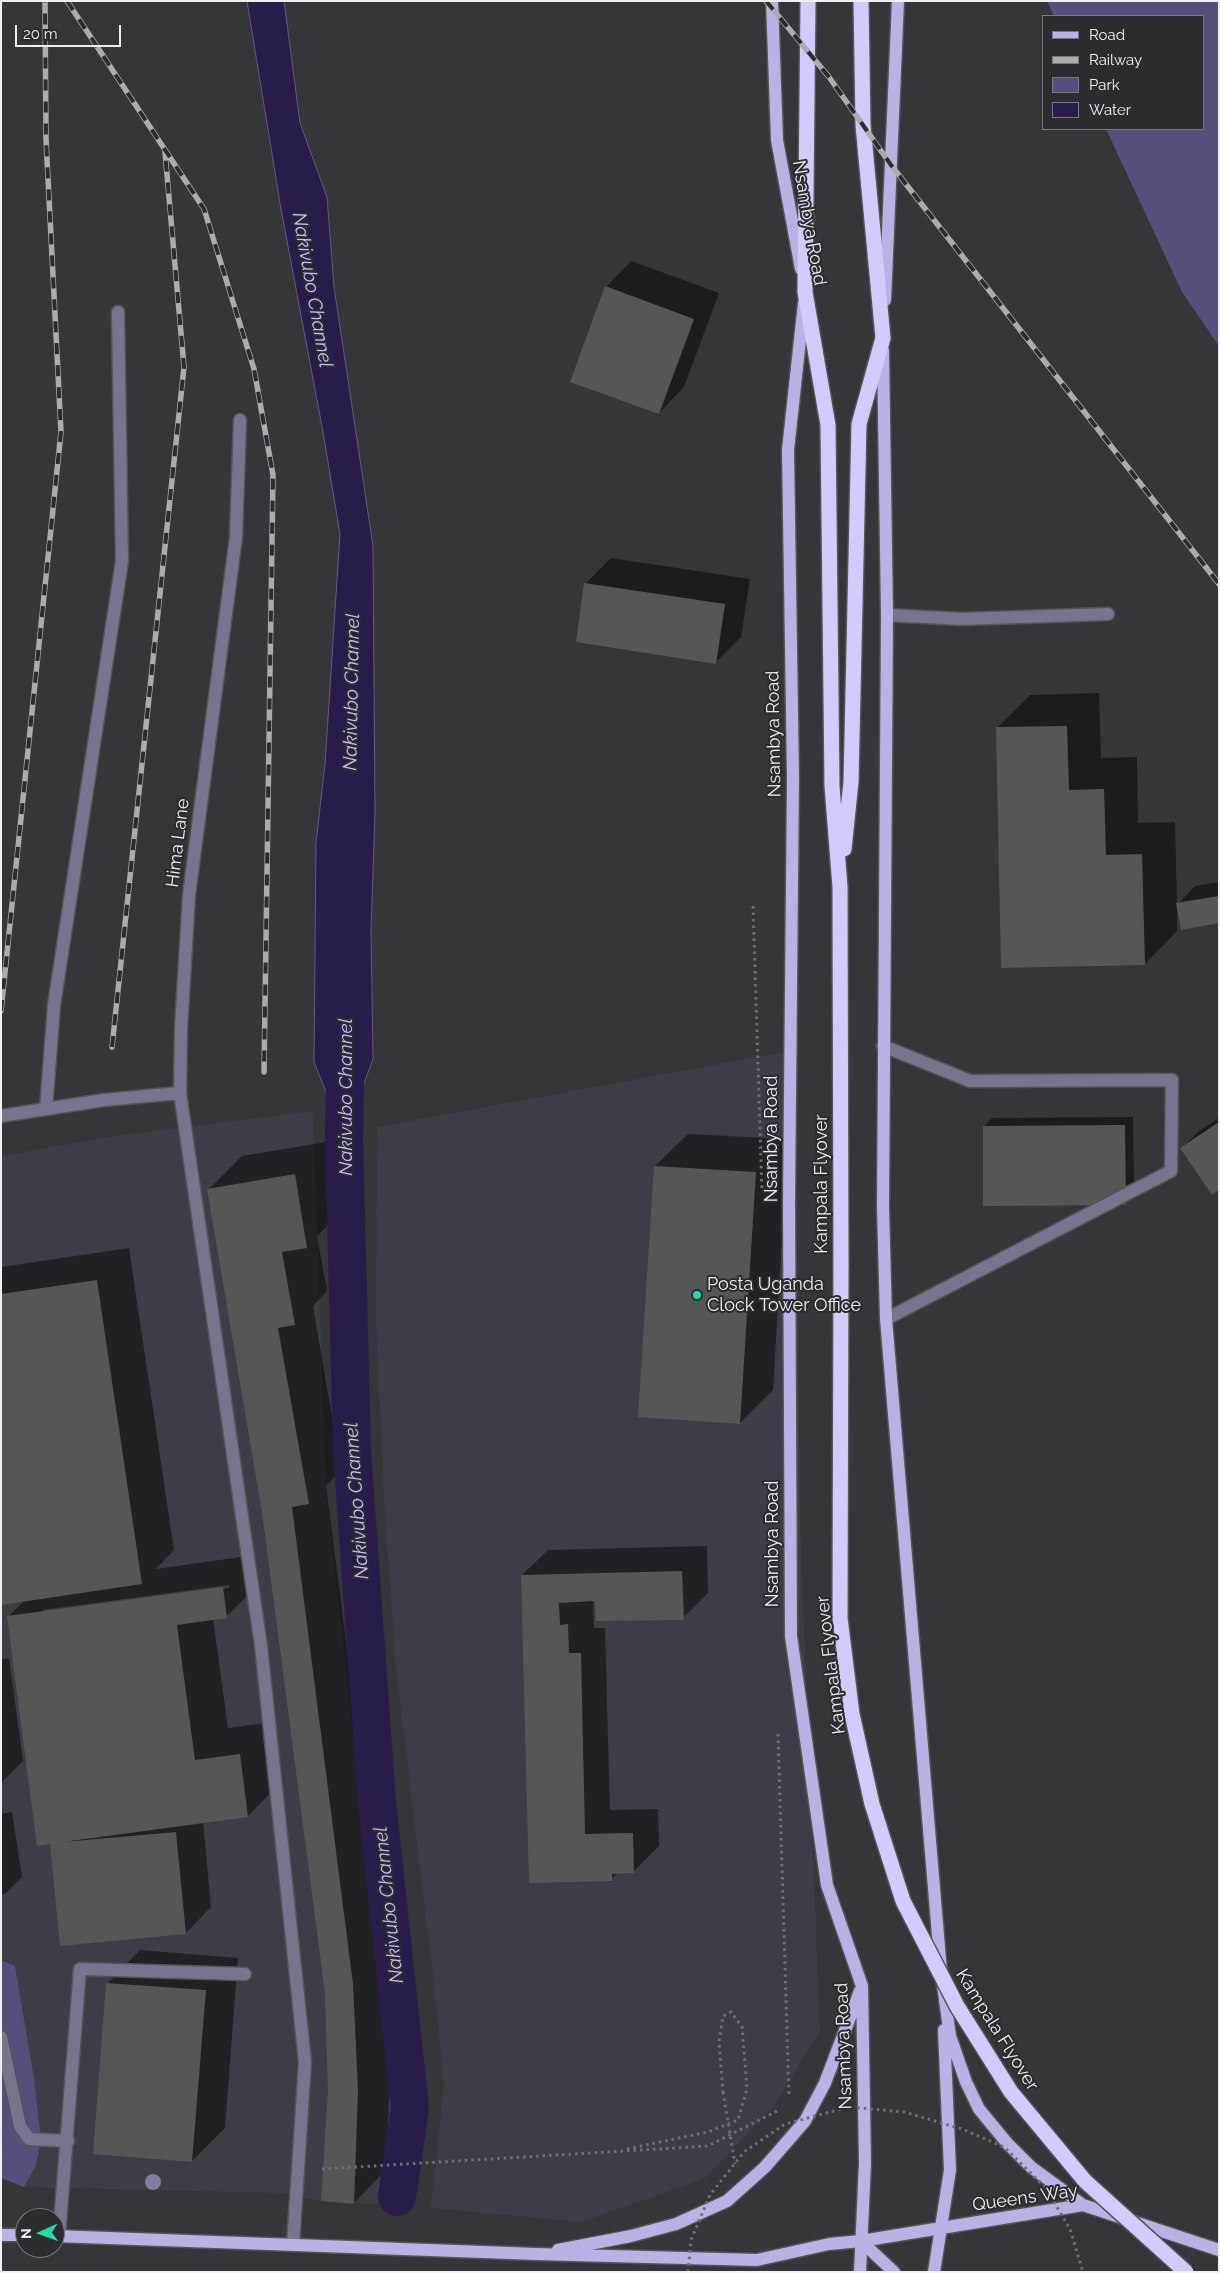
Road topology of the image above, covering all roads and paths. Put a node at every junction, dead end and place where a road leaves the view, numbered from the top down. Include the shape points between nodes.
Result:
1 (772, 1) edge
2 (808, 1) edge
3 (861, 1) edge
4 (898, 1) edge
5 (805, 292) junction
6 (118, 312) dead end
7 (883, 338) junction
8 (240, 420) dead end
9 (1108, 614) dead end
10 (887, 615) junction
11 (840, 887) junction
12 (753, 906) dead end
13 (884, 1046) junction
14 (180, 1093) junction
15 (46, 1110) junction
16 (1, 1116) edge
17 (762, 1196) dead end
18 (886, 1319) junction
19 (778, 1726) dead end
20 (245, 1974) dead end
21 (942, 1983) junction
22 (862, 1986) junction
23 (1, 2037) edge
24 (789, 2105) dead end
25 (781, 2109) dead end
26 (68, 2141) junction
27 (614, 2152) junction
28 (1, 2153) edge
29 (1, 2159) edge
30 (735, 2164) junction
31 (298, 2171) junction
32 (1083, 2205) junction
33 (60, 2208) edge
34 (942, 2228) junction
35 (1, 2234) edge
36 (15, 2235) edge
37 (65, 2236) edge
38 (861, 2241) junction
39 (293, 2245) junction
40 (1219, 2250) edge
41 (536, 2254) junction
42 (688, 2272) edge
43 (860, 2272) edge
44 (894, 2272) edge
45 (934, 2272) edge
46 (1083, 2272) edge
47 (1186, 2272) edge

1 - 5 main road, Nsambya Road via 777,140
2 - 5 highway
3 - 7 highway via 863,125
4 - 7 main road
5 - 11 highway via 828,425 832,786
5 - 22 main road, Nsambya Road via 788,450 793,778 789,1201 791,1636 827,1885
6 - 15 lane via 122,561 54,1005
7 - 10 main road
7 - 11 highway via 859,424 851,782
8 - 14 lane, Hima Lane via 236,537 189,895
9 - 10 lane via 962,619
10 - 13 main road
11 - 47 highway, Kampala Flyover, bridge via 840,1618 852,1714 872,1804 903,1900 957,2006 1011,2092 1085,2181
12 - 17 path
13 - 18 main road
13 - 18 lane via 970,1081 1172,1080 1171,1172
14 - 15 lane via 104,1100
14 - 31 lane, Hima Lane via 261,1646 305,2062
15 - 16 lane
18 - 21 main road
19 - 24 path
20 - 26 lane via 80,1969
21 - 32 main road via 950,2036 979,2109 1031,2167
21 - 34 main road via 950,2170
22 - 38 main road, Nsambya Road via 865,2163
22 - 41 main road via 825,2084 805,2121 765,2167 727,2201 676,2224
23 - 26 lane via 20,2126 30,2139
25 - 27 path via 708,2146
26 - 33 lane
27 - 30 path, bridge via 708,2132 738,2120 747,2089 742,2027 731,2012 722,2016 719,2042 723,2092
27 - 31 path
28 - 29 path
30 - 42 path, bridge via 710,2195 691,2240
30 - 46 path, bridge via 744,2152 785,2124 849,2107 904,2112 962,2129 1004,2147 1045,2186 1070,2229
31 - 39 lane, Hima Lane
32 - 34 main road, Queens Way
32 - 40 main road, Queens Way
34 - 38 main road, Queens Way
34 - 45 main road
35 - 36 main road
37 - 39 main road
38 - 41 main road, Queens Way via 829,2244 757,2260
38 - 43 main road, Nsambya Road
38 - 44 main road
39 - 41 main road

